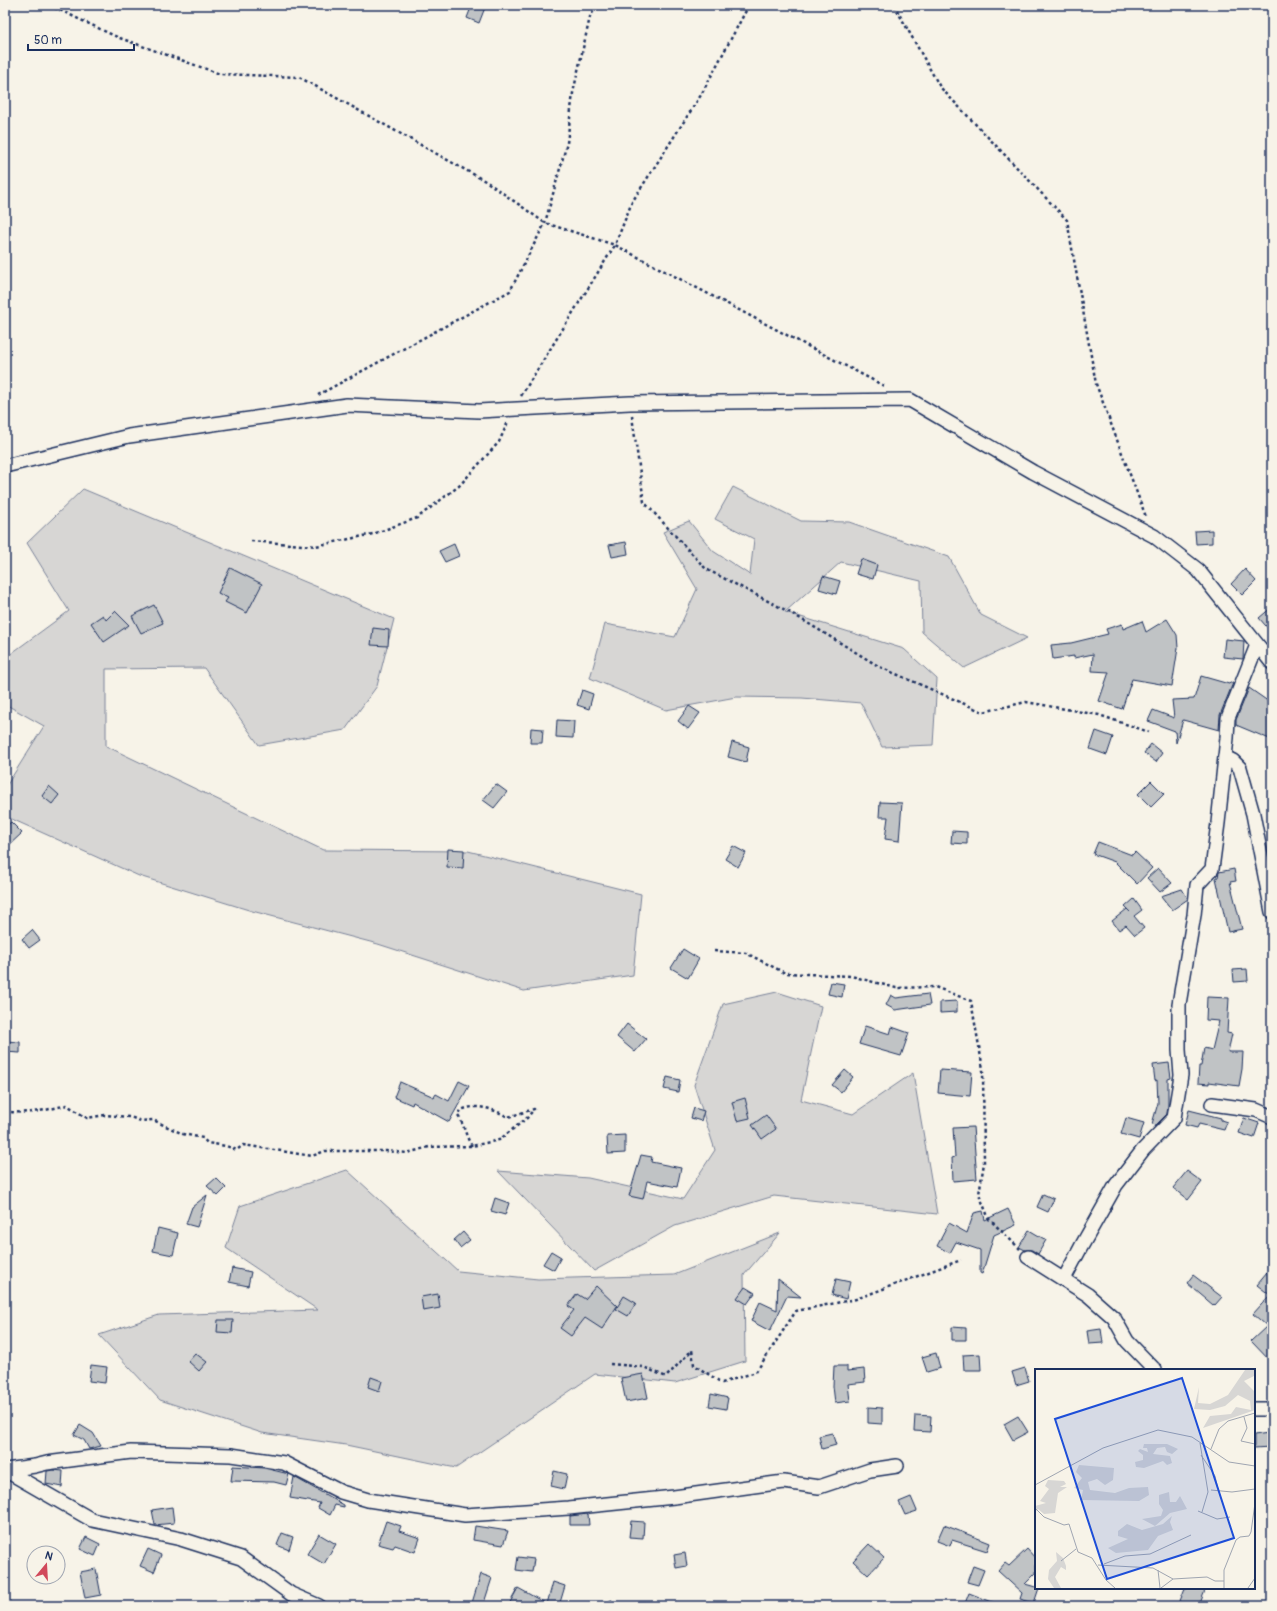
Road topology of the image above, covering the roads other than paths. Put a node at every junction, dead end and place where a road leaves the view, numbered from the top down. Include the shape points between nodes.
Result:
1 (5, 466) edge
2 (1257, 645) junction
3 (1272, 663) edge
4 (1225, 758) junction
5 (1272, 912) edge
6 (1212, 1104) dead end
7 (1272, 1117) edge
8 (1028, 1257) road end
9 (1064, 1279) junction
10 (1154, 1369) edge
11 (1255, 1409) edge
12 (1272, 1409) edge
13 (897, 1466) dead end
14 (5, 1470) edge
15 (319, 1606) edge

1 - 2 street via 129,436 347,405 479,411 630,403 910,400 1033,472 1154,536 1198,570
2 - 3 street
2 - 4 street via 1228,718
4 - 5 street via 1240,768 1253,814
4 - 9 street via 1212,869 1197,885 1179,1004 1182,1075 1174,1118 1143,1150 1116,1185
6 - 7 street via 1256,1110
8 - 9 street
9 - 10 street via 1088,1295 1114,1318 1127,1341
11 - 12 street
13 - 14 street via 870,1470 819,1486 784,1482 666,1498 465,1515 368,1500 342,1492 284,1463 231,1455 131,1452
14 - 15 street via 92,1520 181,1539 241,1558 291,1594

